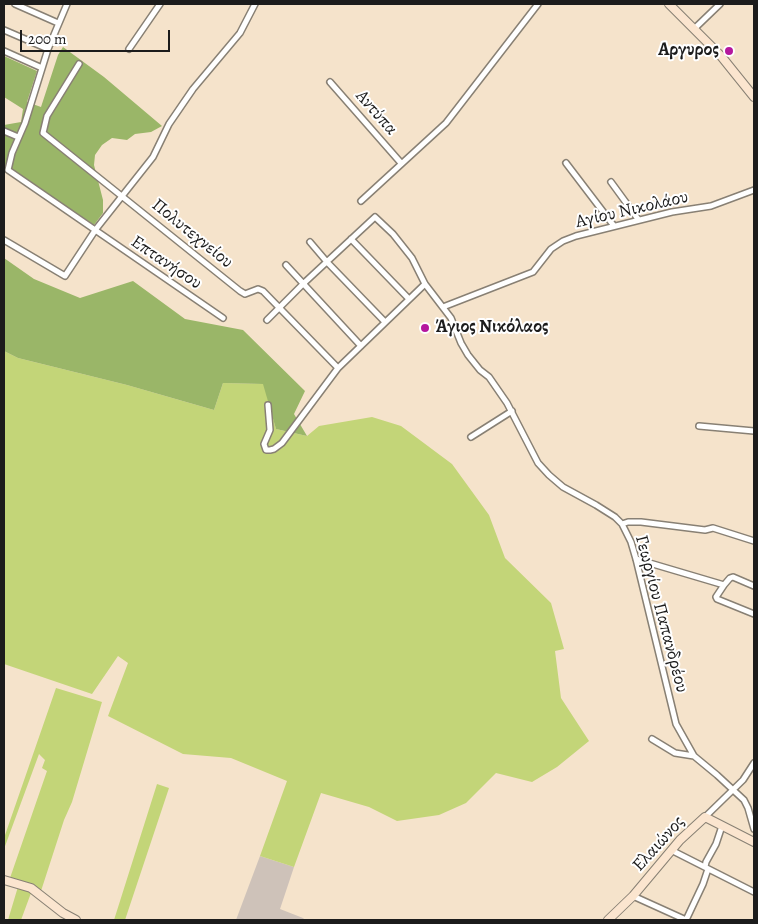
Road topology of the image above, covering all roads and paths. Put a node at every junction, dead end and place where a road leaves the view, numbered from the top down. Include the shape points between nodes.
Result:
1 (15, 4) edge
2 (66, 4) edge
3 (160, 4) edge
4 (255, 4) edge
5 (538, 4) edge
6 (670, 4) edge
7 (720, 4) edge
8 (58, 23) junction
9 (694, 29) junction
10 (4, 30) edge
11 (48, 49) junction
12 (129, 50) dead end
13 (4, 51) edge
14 (78, 64) dead end
15 (42, 68) junction
16 (330, 82) dead end
17 (754, 96) edge
18 (4, 131) edge
19 (18, 138) junction
20 (401, 163) junction
21 (566, 163) dead end
22 (611, 182) dead end
23 (754, 190) edge
24 (121, 196) junction
25 (361, 201) dead end
26 (638, 219) junction
27 (614, 226) junction
28 (96, 229) junction
29 (351, 239) junction
30 (4, 240) edge
31 (310, 242) dead end
32 (327, 262) junction
33 (286, 265) dead end
34 (304, 283) junction
35 (425, 284) junction
36 (409, 299) junction
37 (443, 306) junction
38 (280, 308) junction
39 (222, 318) dead end
40 (267, 320) dead end
41 (385, 322) junction
42 (361, 346) junction
43 (338, 368) junction
44 (268, 405) dead end
45 (512, 411) junction
46 (698, 426) dead end
47 (754, 431) edge
48 (471, 437) dead end
49 (622, 524) junction
50 (754, 541) edge
51 (636, 558) junction
52 (724, 585) junction
53 (754, 586) edge
54 (754, 614) edge
55 (652, 738) dead end
56 (694, 756) junction
57 (754, 763) edge
58 (734, 790) junction
59 (705, 817) junction
60 (722, 826) junction
61 (754, 829) edge
62 (754, 842) edge
63 (671, 850) junction
64 (706, 868) junction
65 (4, 880) edge
66 (754, 892) edge
67 (633, 896) junction
68 (76, 920) edge
69 (608, 920) edge
70 (686, 920) edge

1 - 8 street
2 - 8 street
3 - 12 street
4 - 24 street via 240,33 193,89 169,124 153,157
5 - 20 street via 446,123
6 - 9 street
7 - 9 street
8 - 11 street
9 - 17 street
10 - 11 street
11 - 15 street
13 - 15 street
14 - 24 street, Πολυτεχνείου via 47,116 43,132
15 - 19 street
16 - 20 street, Αντύπα
18 - 19 street
19 - 28 street, Επτανήσου via 8,170
20 - 25 street
21 - 27 street
22 - 26 street
23 - 26 street, Αγίου Νικολάου via 711,206
24 - 28 street
24 - 38 street, Πολυτεχνείου via 245,294 263,290
26 - 27 street, Αγίου Νικολάου
27 - 37 street, Αγίου Νικολάου via 562,241 551,249 533,272
28 - 30 street via 65,276
28 - 39 street, Επτανήσου
29 - 32 street
29 - 35 street, Γεωργίου Παπανδρέου via 375,217 402,245
29 - 36 street
31 - 32 street
32 - 34 street
32 - 41 street
33 - 34 street
34 - 38 street
34 - 42 street
35 - 36 street
35 - 37 street, Γεωργίου Παπανδρέου
36 - 41 street
37 - 45 street, Γεωργίου Παπανδρέου via 468,355 489,377
38 - 40 street
38 - 43 street
41 - 42 street
42 - 43 street
43 - 44 street via 274,450 266,450 264,444 270,430
45 - 48 street
45 - 49 street, Γεωργίου Παπανδρέου via 538,463 549,475
46 - 47 street
49 - 50 street via 641,522 705,530 713,528
49 - 51 street, Γεωργίου Παπανδρέου
51 - 52 street
51 - 56 street, Γεωργίου Παπανδρέου via 676,724
52 - 53 street via 733,577
52 - 54 street via 717,599
55 - 56 street via 675,753
56 - 58 street, Γεωργίου Παπανδρέου
57 - 58 street, Ελαιώνος
58 - 59 street, Ελαιώνος
58 - 61 street, Γεωργίου Παπανδρέου via 744,800
59 - 60 street
59 - 63 street, Ελαιώνος
60 - 62 street
60 - 64 street
63 - 64 street
63 - 67 street, Ελαιώνος
64 - 66 street
64 - 70 street via 703,884
65 - 68 street via 31,888
67 - 69 street, Ελαιώνος
67 - 70 street

